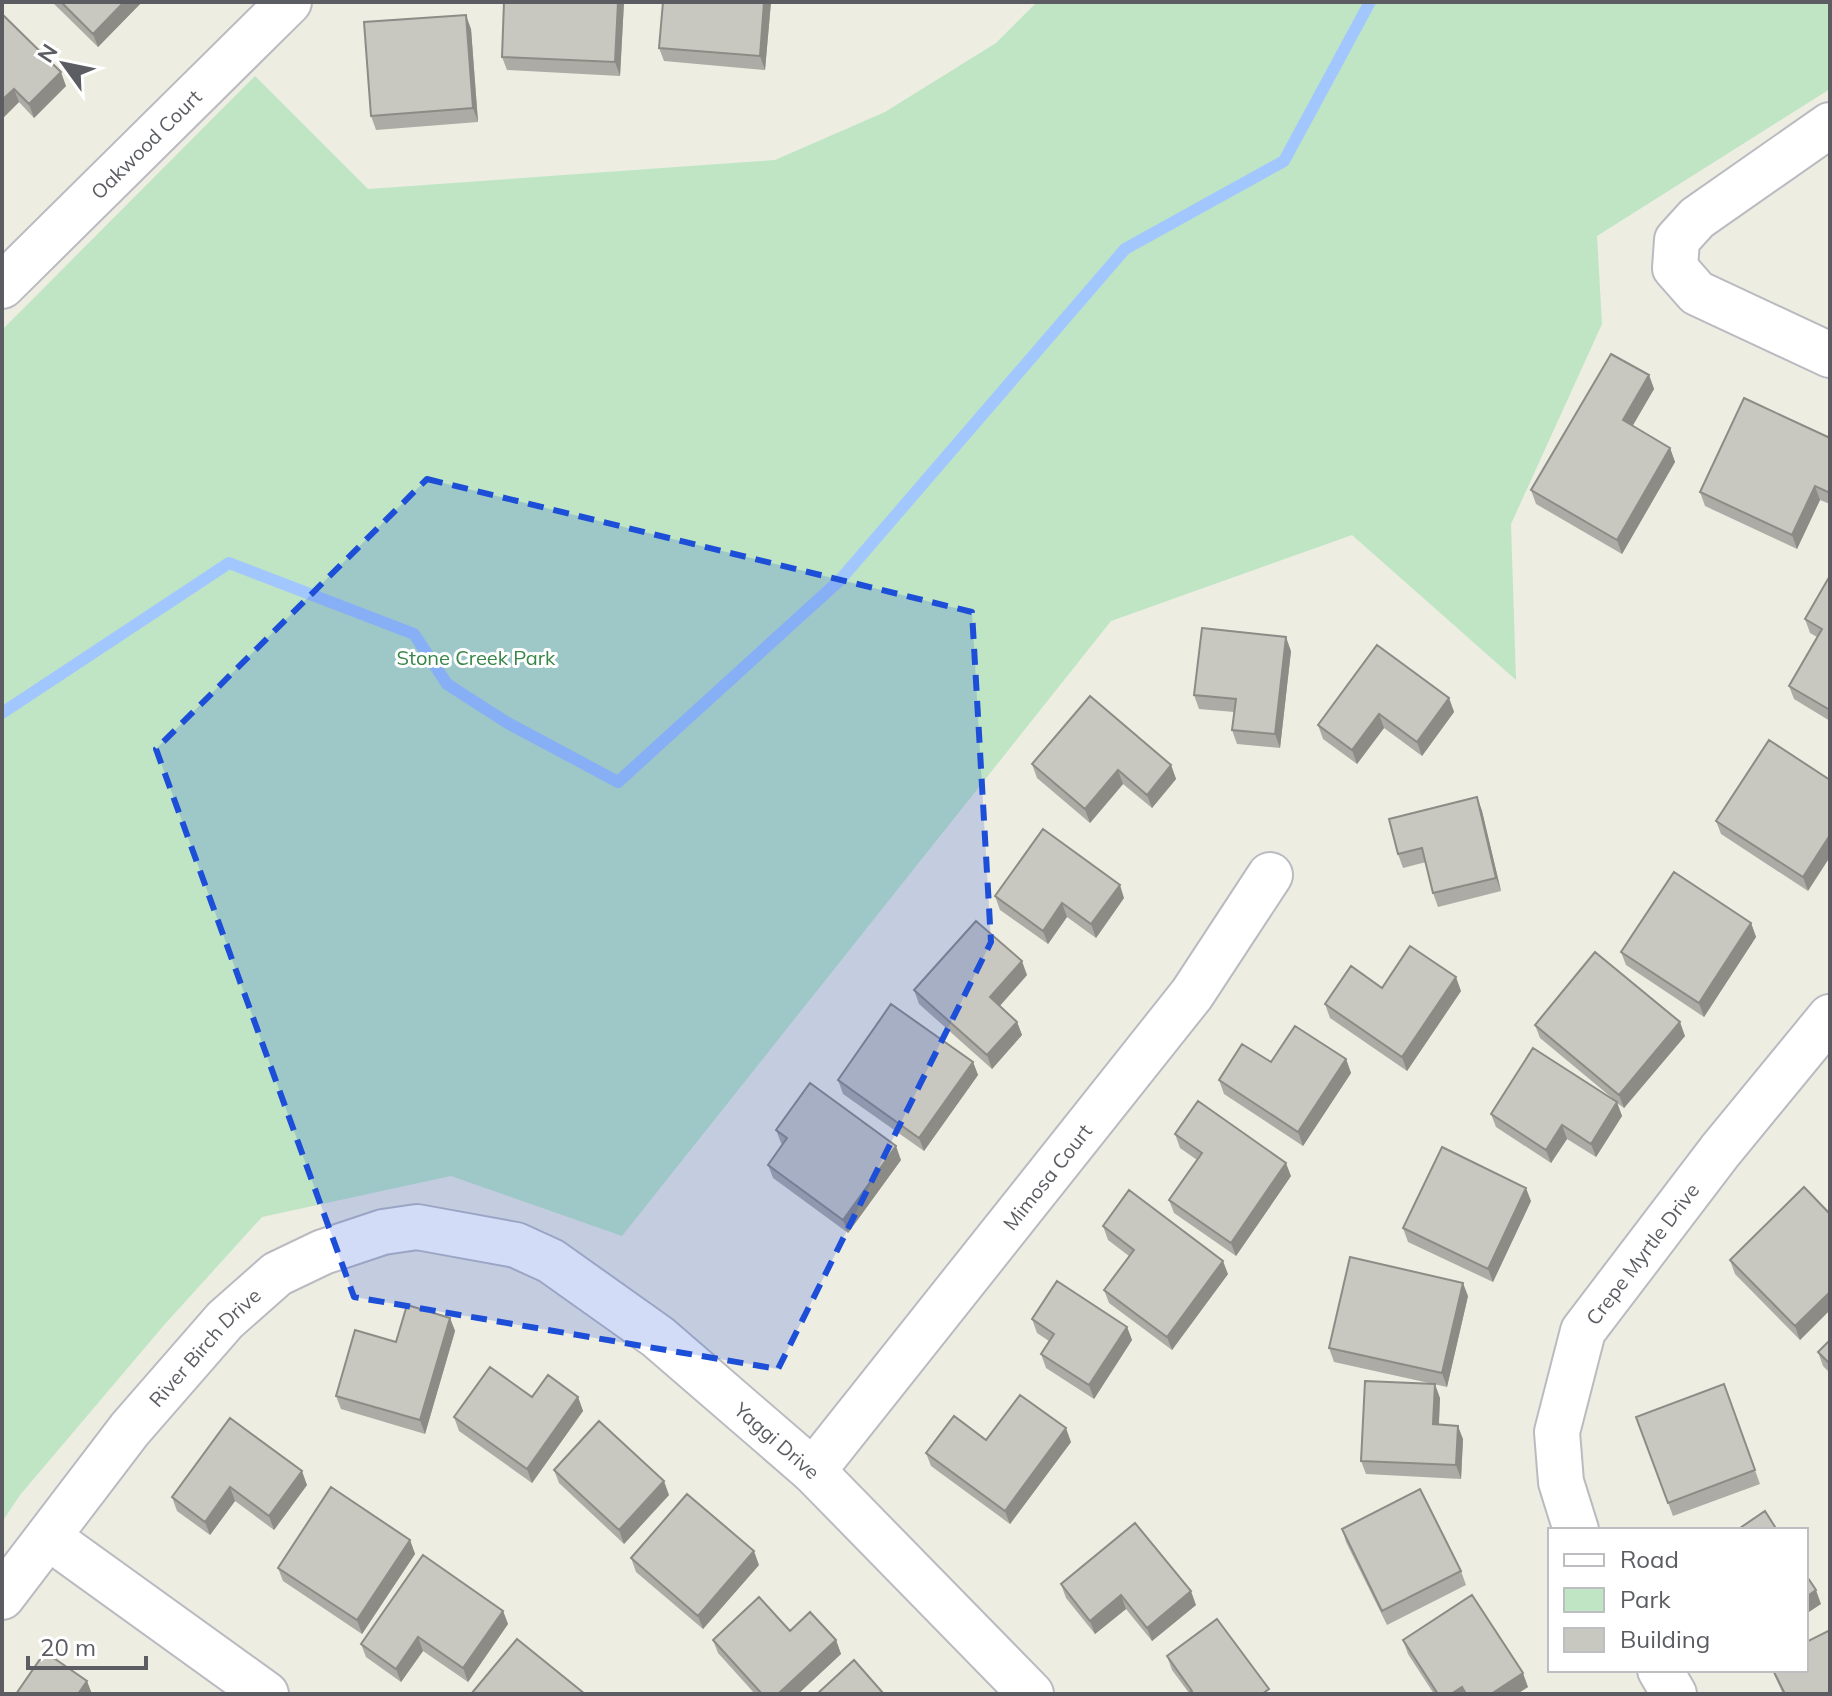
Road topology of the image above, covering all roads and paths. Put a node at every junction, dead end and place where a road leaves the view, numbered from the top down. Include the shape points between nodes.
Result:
1 (289, 2) edge
2 (1830, 125) edge
3 (2, 286) edge
4 (1830, 355) edge
5 (1270, 875) dead end
6 (1823, 1042) edge
7 (485, 1237) joint
8 (813, 1471) junction
9 (1575, 1528) edge
10 (48, 1537) junction
11 (2, 1597) edge
12 (1661, 1672) edge
13 (266, 1694) edge
14 (1031, 1694) edge
15 (1674, 1694) edge

1 - 3 street, Oakwood Court
2 - 4 street via 1697,218 1677,240 1675,268 1697,293
5 - 8 street, Mimosa Court via 1192,994
6 - 9 street, Crepe Myrtle Drive via 1701,1175 1583,1331 1557,1432 1561,1482
7 - 8 street, Yaggi Drive via 551,1261 658,1337
7 - 10 street, River Birch Drive via 417,1227 383,1232 277,1274 215,1330
8 - 14 street, Yaggi Drive
10 - 11 street, River Birch Drive
10 - 13 street
12 - 15 street

